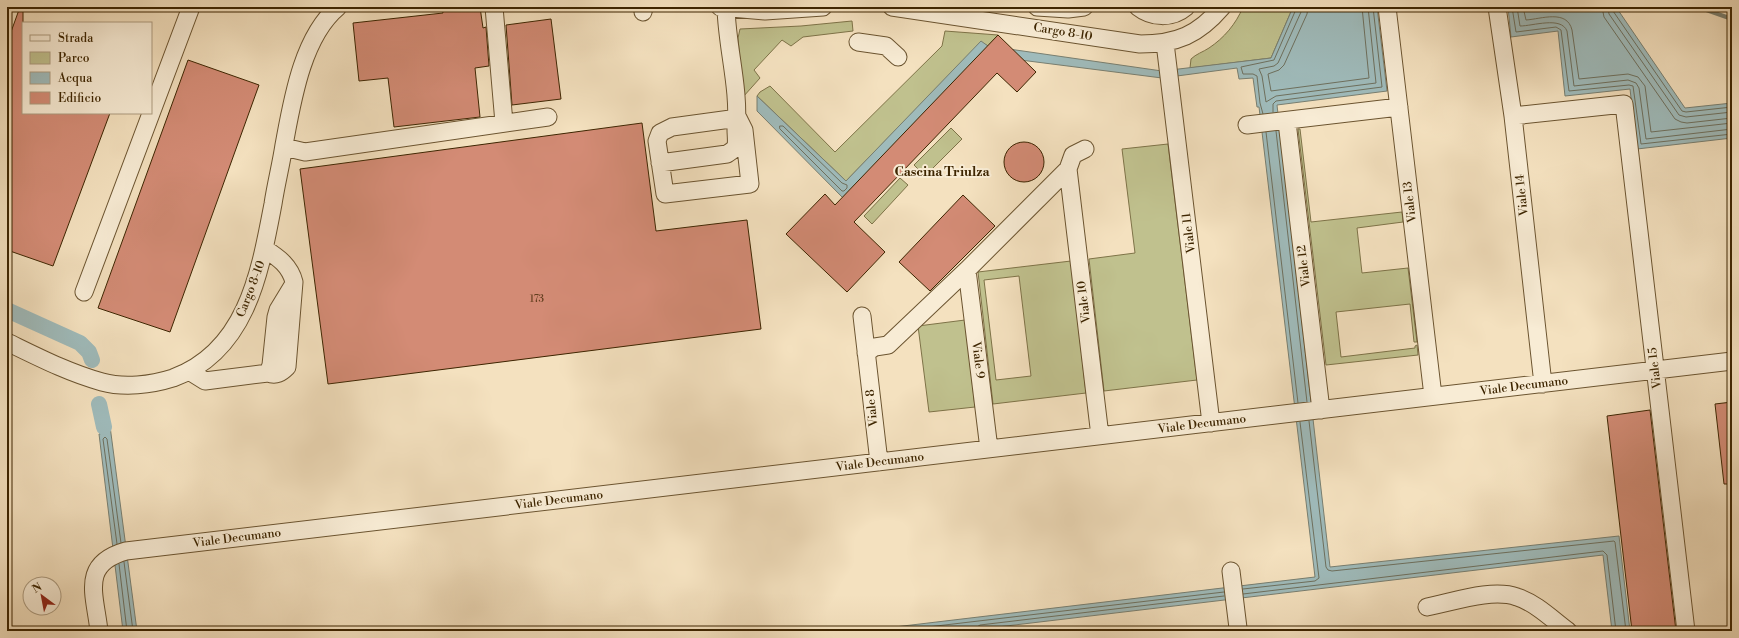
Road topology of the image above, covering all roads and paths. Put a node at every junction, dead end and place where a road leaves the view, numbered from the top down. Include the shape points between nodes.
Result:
1 (191, 7) edge
2 (338, 7) edge
3 (494, 7) edge
4 (723, 7) edge
5 (823, 7) edge
6 (892, 7) edge
7 (1037, 7) edge
8 (1084, 7) edge
9 (1138, 7) edge
10 (1186, 7) edge
11 (1222, 7) edge
12 (1388, 7) edge
13 (1497, 7) edge
14 (858, 42) dead end
15 (1165, 43) junction
16 (898, 57) dead end
17 (1399, 107) junction
18 (152, 111) edge
19 (151, 114) edge
20 (1513, 116) junction
21 (548, 117) dead end
22 (738, 118) junction
23 (1287, 122) junction
24 (504, 123) junction
25 (1247, 126) dead end
26 (284, 147) junction
27 (1085, 149) dead end
28 (660, 163) junction
29 (1068, 169) junction
30 (265, 249) junction
31 (967, 270) junction
32 (84, 292) dead end
33 (862, 316) dead end
34 (7, 342) edge
35 (866, 353) junction
36 (1732, 361) edge
37 (1656, 370) junction
38 (189, 371) junction
39 (1544, 384) junction
40 (1433, 396) junction
41 (1321, 410) junction
42 (1211, 423) junction
43 (1100, 436) junction
44 (989, 449) junction
45 (878, 462) junction
46 (1231, 571) dead end
47 (1427, 607) dead end
48 (1238, 628) dead end
49 (99, 631) edge
50 (1568, 631) edge
51 (1686, 631) edge

1 - 18 street
2 - 26 street, Cargo 8-10 via 320,28 300,72
3 - 24 street
4 - 5 street via 765,11
4 - 22 street via 730,43
6 - 15 street, Cargo 8-10 via 1140,44
7 - 8 street
9 - 10 street via 1157,16 1170,15
11 - 15 street, Cargo 8-10 via 1208,23 1192,34
12 - 17 street, Viale 13
13 - 20 street, Viale 14
14 - 16 street via 886,46
15 - 42 street, Viale 11
17 - 23 street
17 - 40 street, Viale 13
19 - 32 street
20 - 37 street, Viale 15 via 1624,104
20 - 39 street, Viale 14
21 - 24 street
22 - 28 street via 736,145 727,154
22 - 28 street via 665,129 657,138
22 - 28 street via 744,130 750,184 665,194
23 - 25 street
23 - 41 street, Viale 12
24 - 26 street via 305,152
26 - 30 street, Cargo 8-10
27 - 29 street via 1073,155
29 - 31 street
29 - 43 street, Viale 10
30 - 38 street, Cargo 8-10 via 249,300 231,334 216,352
30 - 38 street via 285,263 292,272 294,282 278,310 268,373 206,381
31 - 35 street via 888,345 875,347
31 - 44 street, Viale 9
33 - 35 street, Viale 8
34 - 38 street, Cargo 8-10 via 59,367 103,382 162,382
35 - 45 street, Viale 8
36 - 37 street, Viale Decumano
37 - 39 street, Viale Decumano
37 - 51 street, Viale 15
39 - 40 street, Viale Decumano
40 - 41 street, Viale Decumano
41 - 42 street, Viale Decumano
42 - 43 street, Viale Decumano
43 - 44 street, Viale Decumano
44 - 45 street, Viale Decumano
45 - 49 street, Viale Decumano via 120,553 99,565 94,578
46 - 48 street
47 - 50 street via 1494,594 1508,594 1528,602

